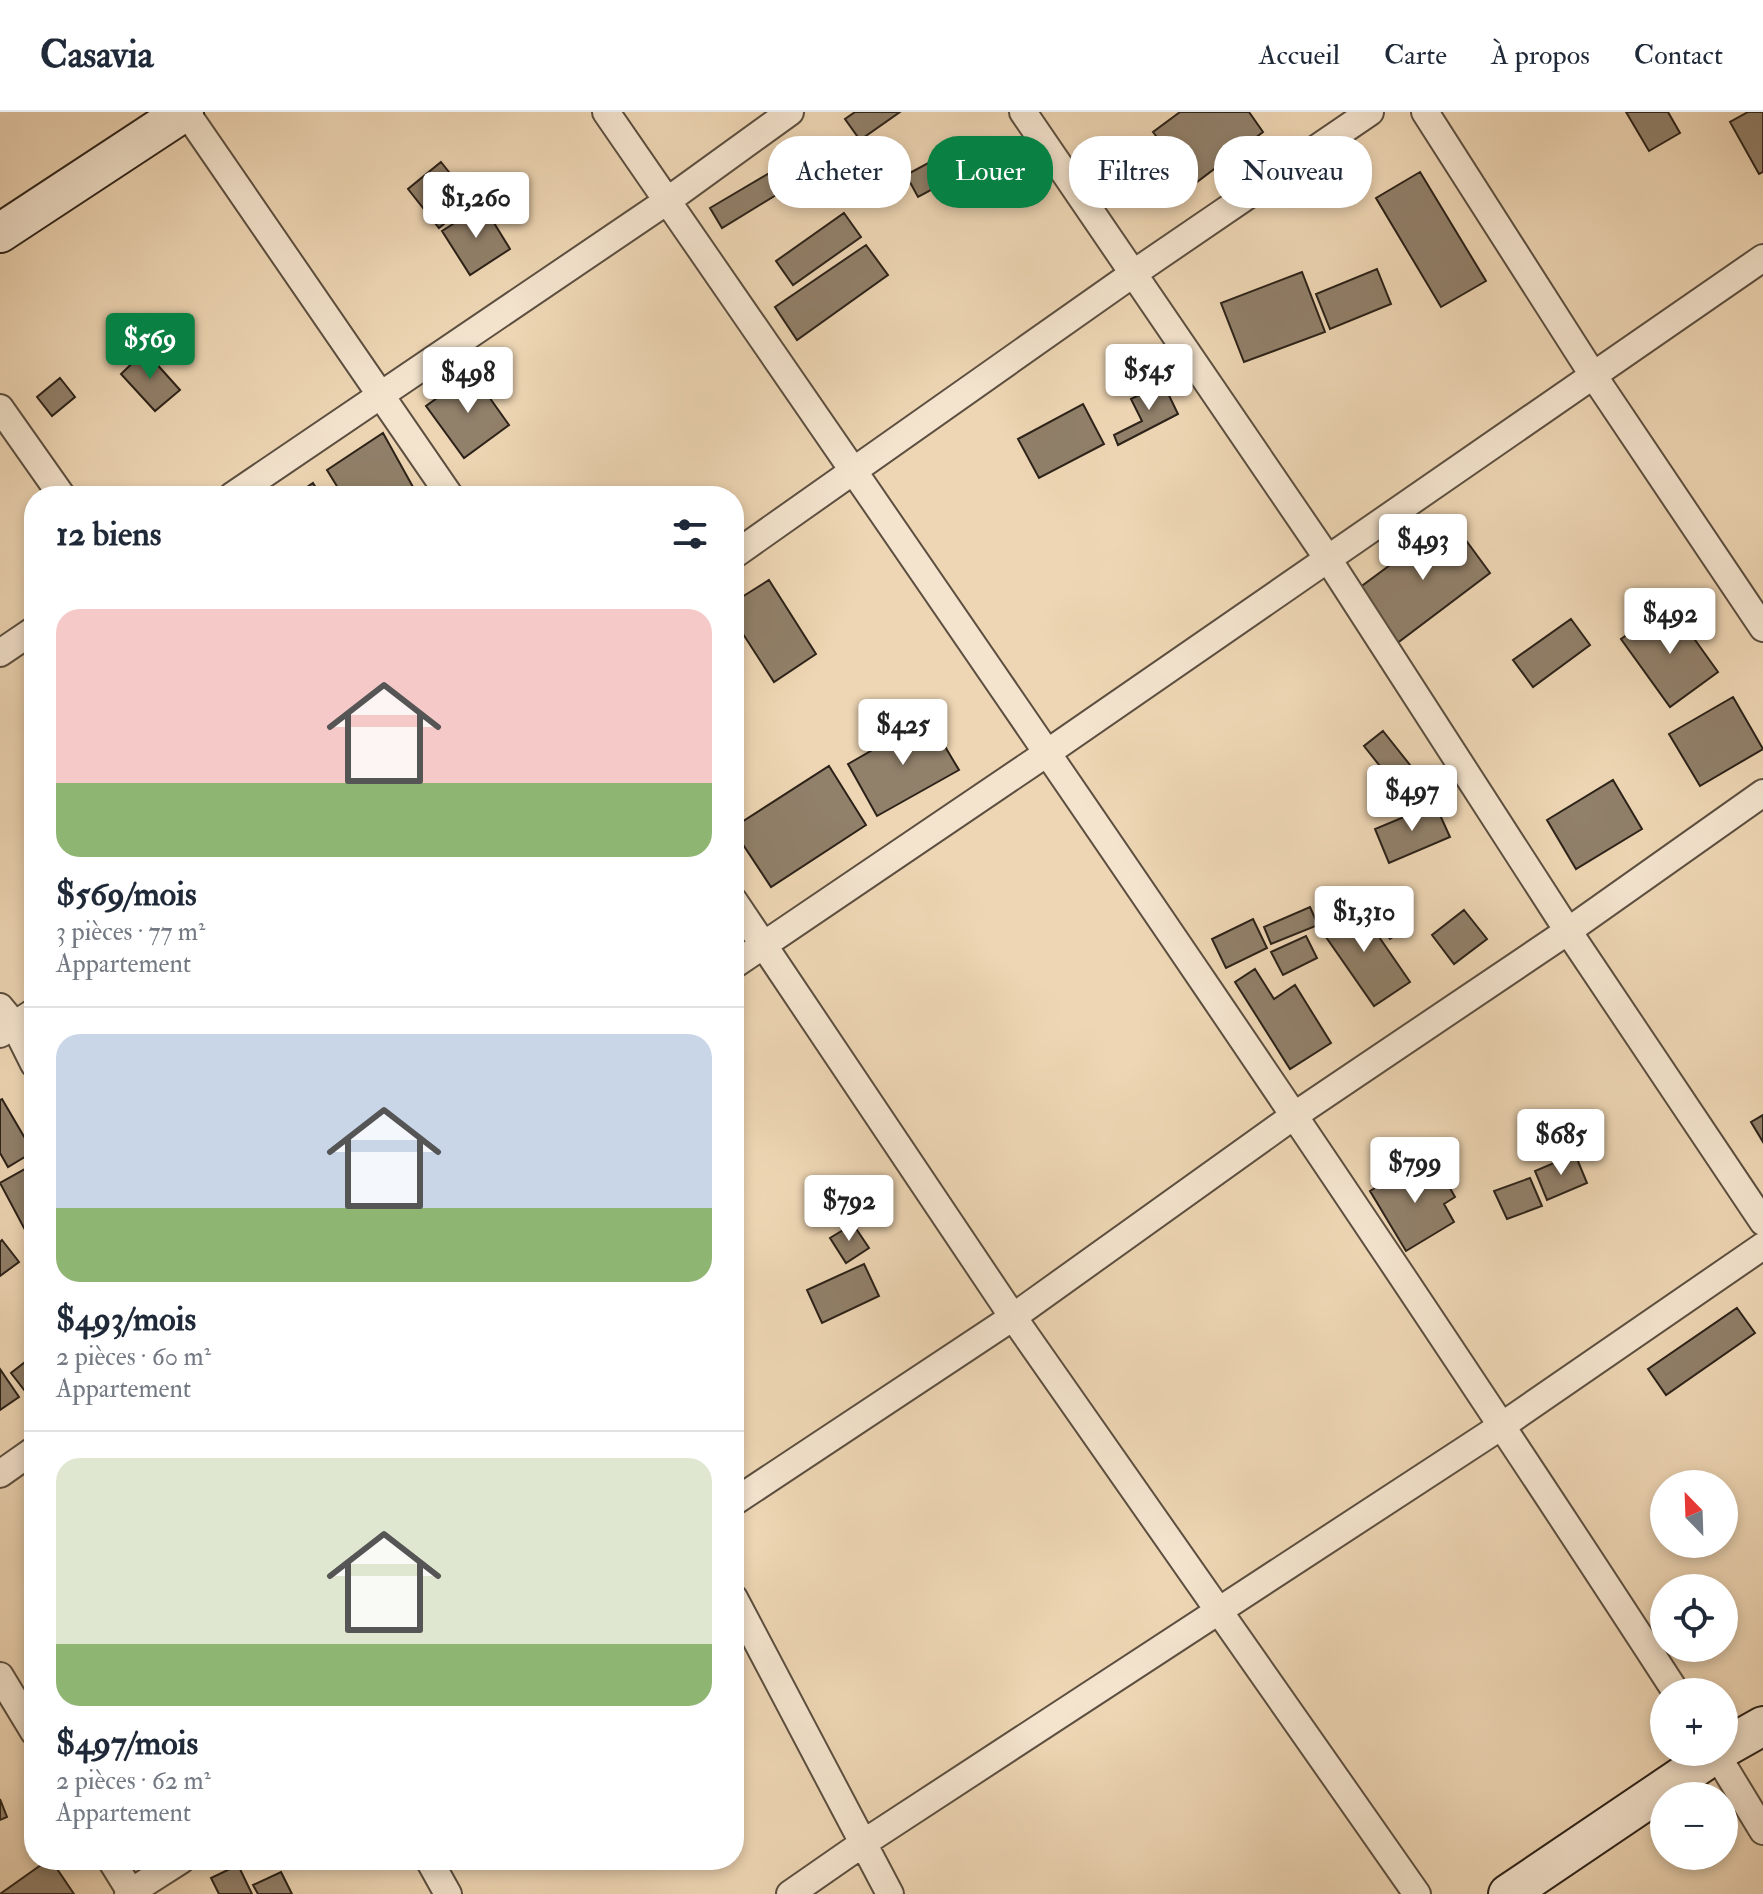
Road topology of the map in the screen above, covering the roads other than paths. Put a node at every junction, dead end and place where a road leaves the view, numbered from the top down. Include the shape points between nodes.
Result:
1 (185, 112) edge
2 (606, 112) edge
3 (790, 112) edge
4 (1023, 112) edge
5 (1370, 112) edge
6 (1425, 112) edge
7 (667, 201) junction
8 (0, 233) edge
9 (1763, 258) edge
10 (1134, 273) junction
11 (1593, 375) junction
12 (380, 396) junction
13 (0, 408) edge
14 (854, 472) junction
15 (55, 486) edge
16 (247, 486) edge
17 (443, 486) edge
18 (744, 548) edge
19 (1328, 559) junction
20 (1763, 628) edge
21 (24, 637) edge
22 (0, 653) edge
23 (1047, 753) junction
24 (1763, 793) edge
25 (744, 915) edge
26 (1568, 931) junction
27 (764, 944) junction
28 (744, 958) edge
29 (12, 1019) edge
30 (24, 1044) edge
31 (1295, 1115) junction
32 (1763, 1222) edge
33 (1763, 1246) edge
34 (1013, 1317) junction
35 (1503, 1425) junction
36 (24, 1457) edge
37 (0, 1474) edge
38 (744, 1495) edge
39 (1219, 1612) junction
40 (744, 1617) edge
41 (0, 1676) edge
42 (1667, 1678) edge
43 (24, 1716) edge
44 (1763, 1726) edge
45 (1738, 1740) edge
46 (1696, 1766) edge
47 (1726, 1766) edge
48 (1763, 1831) edge
49 (862, 1844) junction
50 (117, 1870) edge
51 (166, 1870) edge
52 (435, 1870) edge
53 (130, 1893) edge
54 (448, 1894) edge
55 (790, 1894) edge
56 (890, 1894) edge
57 (1417, 1894) edge
58 (1508, 1894) edge

1 - 8 street
1 - 12 street
2 - 7 street
3 - 7 street
4 - 10 street
5 - 10 street
6 - 11 street
7 - 12 street
7 - 14 street
9 - 11 street
10 - 14 street
10 - 19 street
11 - 19 street
11 - 20 street
12 - 16 street
12 - 17 street
13 - 15 street
14 - 18 street
14 - 23 street
19 - 23 street
19 - 26 street
21 - 22 street
23 - 27 street
23 - 31 street
24 - 26 street
25 - 27 street
26 - 31 street
26 - 32 street
27 - 28 street
27 - 34 street
29 - 30 street
31 - 34 street
31 - 35 street
33 - 35 street
34 - 38 street
34 - 39 street
35 - 39 street
35 - 42 street
36 - 37 street
39 - 49 street
39 - 57 street
40 - 49 street
41 - 43 street
44 - 45 street
46 - 58 street
47 - 48 street
49 - 55 street
49 - 56 street
50 - 53 street
51 - 53 street
52 - 54 street

